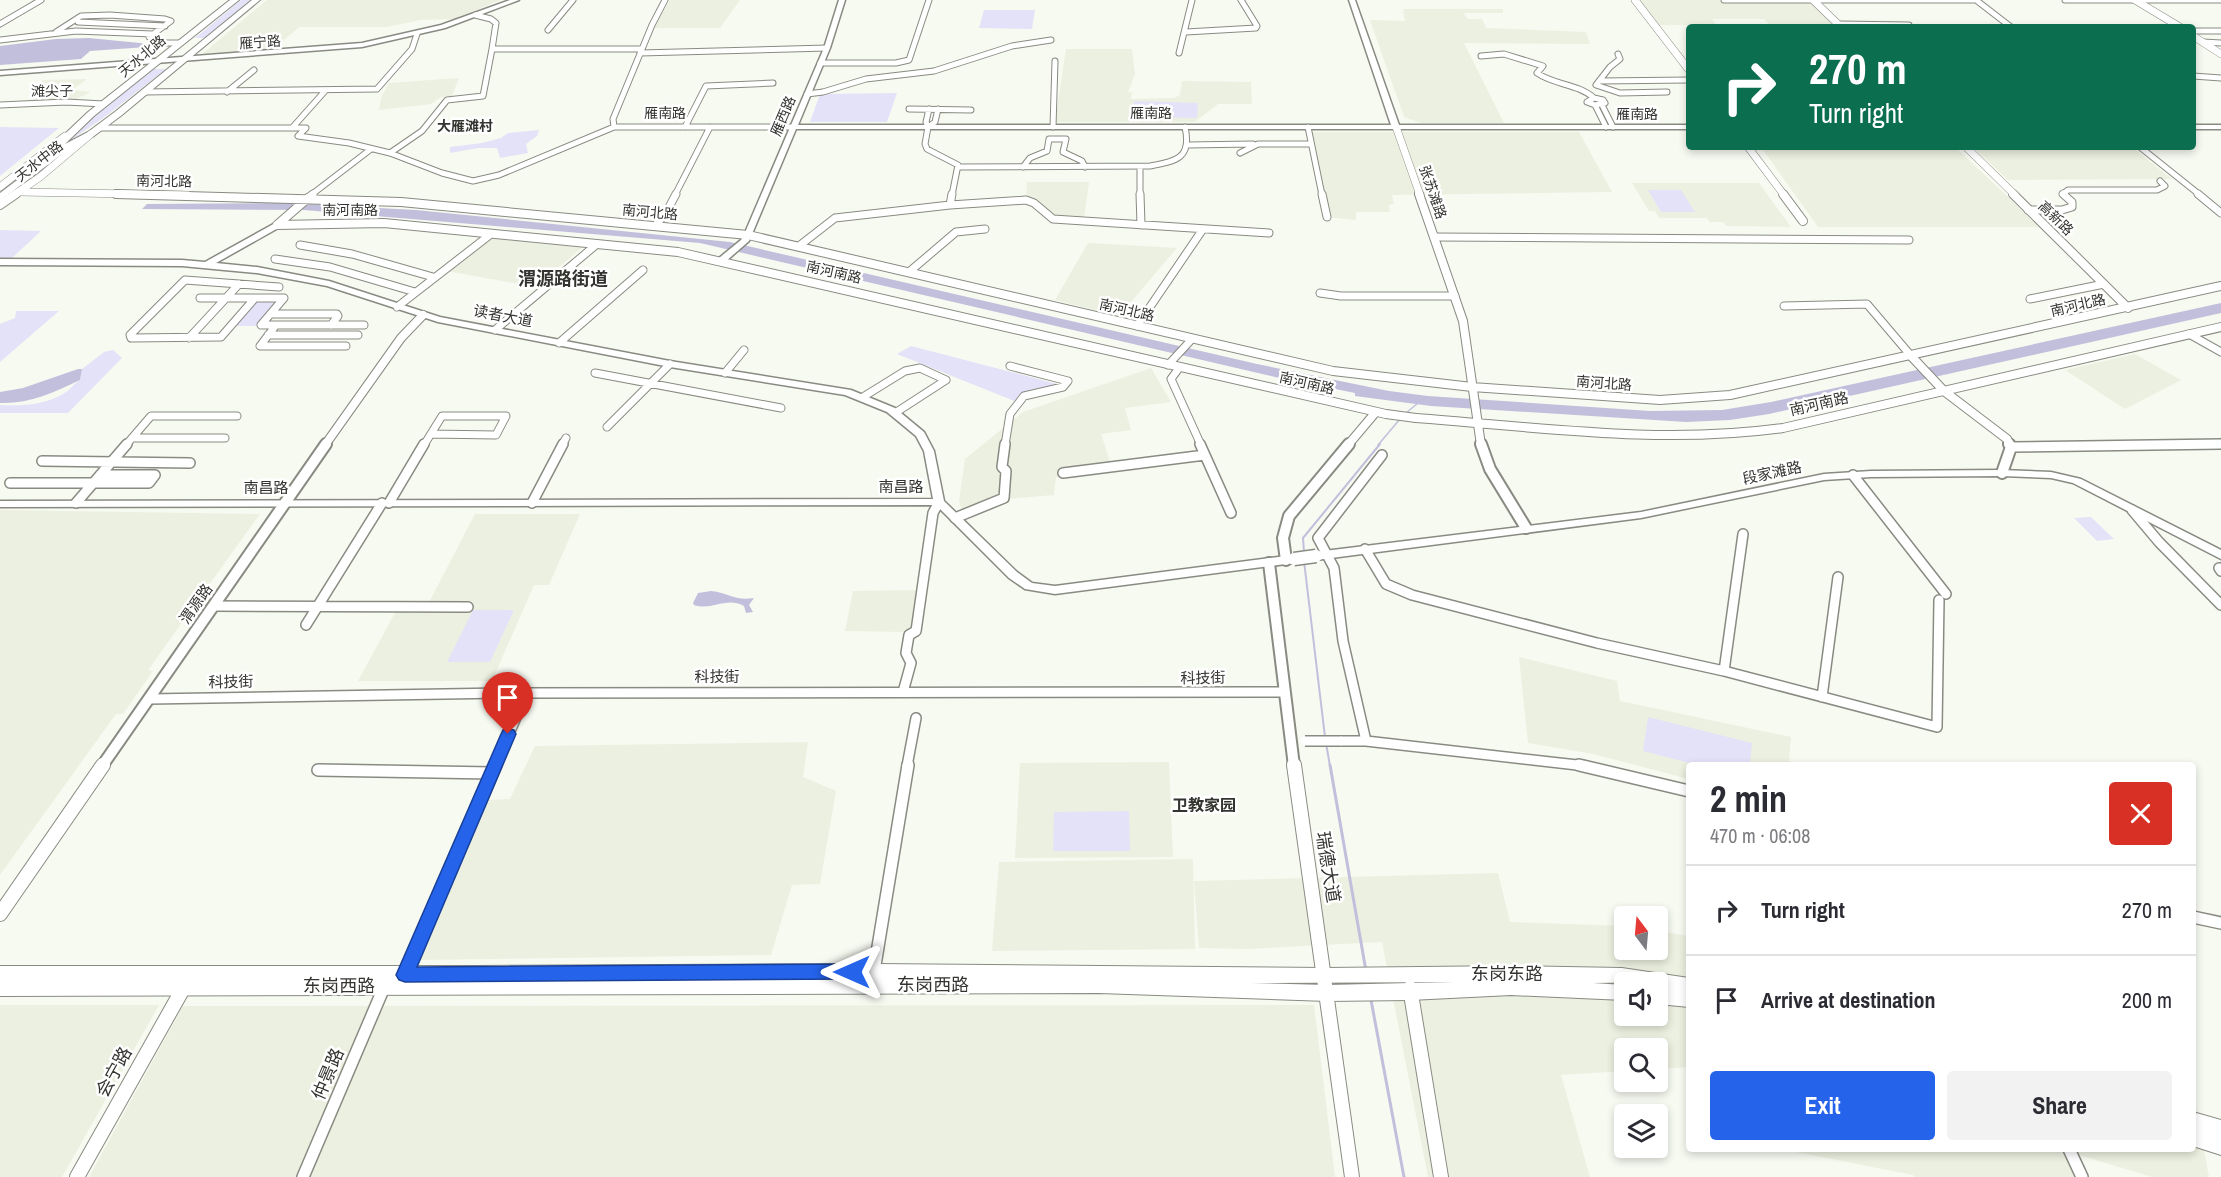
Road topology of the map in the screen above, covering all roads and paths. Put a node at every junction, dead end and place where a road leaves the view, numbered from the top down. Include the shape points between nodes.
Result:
1 (41, 0) edge
2 (235, 0) edge
3 (256, 0) edge
4 (516, 0) edge
5 (573, 0) edge
6 (665, 0) edge
7 (842, 0) edge
8 (930, 0) edge
9 (1192, 0) edge
10 (1241, 0) edge
11 (1352, 0) edge
12 (1635, 0) edge
13 (1724, 0) edge
14 (1814, 0) edge
15 (1977, 0) edge
16 (2065, 0) edge
17 (2135, 0) edge
18 (2221, 0) edge
19 (506, 2) edge
20 (2144, 2) edge
21 (475, 15) junction
22 (0, 24) edge
23 (1838, 24) edge
24 (2007, 24) edge
25 (2176, 24) edge
26 (548, 30) dead end
27 (2196, 31) edge
28 (2221, 31) edge
29 (56, 32) junction
30 (1186, 32) junction
31 (153, 34) junction
32 (417, 34) junction
33 (2196, 38) edge
34 (0, 40) edge
35 (1051, 40) dead end
36 (2203, 42) junction
37 (178, 43) junction
38 (2221, 43) edge
39 (827, 48) junction
40 (492, 49) junction
41 (641, 51) junction
42 (1179, 53) dead end
43 (1618, 54) dead end
44 (2221, 54) edge
45 (1482, 56) dead end
46 (185, 59) junction
47 (158, 61) junction
48 (1055, 61) dead end
49 (820, 63) junction
50 (1686, 66) edge
51 (254, 70) dead end
52 (0, 73) edge
53 (2196, 76) edge
54 (2221, 78) edge
55 (1686, 80) edge
56 (1599, 81) junction
57 (773, 83) dead end
58 (325, 91) junction
59 (227, 92) junction
60 (1667, 92) dead end
61 (144, 93) junction
62 (807, 94) junction
63 (104, 104) junction
64 (0, 105) edge
65 (909, 109) dead end
66 (929, 109) junction
67 (938, 109) junction
68 (971, 110) dead end
69 (614, 127) junction
70 (686, 127) junction
71 (710, 127) junction
72 (793, 127) junction
73 (928, 127) junction
74 (1056, 127) junction
75 (1185, 127) junction
76 (1308, 127) junction
77 (1396, 127) junction
78 (1610, 127) junction
79 (1686, 127) edge
80 (2196, 127) edge
81 (2221, 127) edge
82 (292, 128) junction
83 (94, 131) junction
84 (68, 134) junction
85 (1057, 139) junction
86 (1258, 144) junction
87 (1311, 144) junction
88 (1188, 145) junction
89 (370, 149) junction
90 (1750, 150) edge
91 (1969, 150) edge
92 (2144, 150) edge
93 (390, 153) junction
94 (1240, 153) dead end
95 (958, 167) junction
96 (1023, 167) junction
97 (1085, 167) junction
98 (1140, 167) junction
99 (2160, 181) dead end
100 (0, 187) edge
101 (0, 192) edge
102 (20, 192) junction
103 (0, 198) edge
104 (306, 199) junction
105 (0, 205) edge
106 (950, 205) junction
107 (2028, 210) junction
108 (2221, 213) edge
109 (1328, 217) dead end
110 (1803, 221) dead end
111 (277, 225) junction
112 (1141, 225) junction
113 (655, 226) junction
114 (985, 229) dead end
115 (1203, 229) junction
116 (1269, 233) dead end
117 (491, 234) junction
118 (1434, 237) junction
119 (747, 238) junction
120 (1909, 240) dead end
121 (597, 244) junction
122 (300, 245) dead end
123 (799, 246) junction
124 (275, 259) dead end
125 (722, 260) junction
126 (0, 262) edge
127 (208, 264) junction
128 (643, 270) dead end
129 (909, 272) junction
130 (293, 276) junction
131 (434, 277) junction
132 (239, 284) junction
133 (2104, 284) junction
134 (2221, 286) edge
135 (279, 287) junction
136 (415, 292) junction
137 (1320, 293) dead end
138 (1455, 296) junction
139 (200, 297) dead end
140 (226, 298) junction
141 (255, 298) junction
142 (269, 298) junction
143 (2030, 299) dead end
144 (1784, 306) dead end
145 (398, 307) junction
146 (2128, 308) junction
147 (271, 314) junction
148 (423, 315) junction
149 (276, 325) junction
150 (331, 325) junction
151 (364, 325) dead end
152 (1137, 326) junction
153 (2221, 327) edge
154 (495, 330) junction
155 (2189, 334) junction
156 (268, 335) junction
157 (357, 335) dead end
158 (189, 338) junction
159 (1189, 342) junction
160 (559, 343) junction
161 (346, 346) dead end
162 (744, 350) dead end
163 (2221, 354) edge
164 (1915, 360) junction
165 (2221, 362) edge
166 (670, 364) junction
167 (1168, 365) junction
168 (1010, 366) dead end
169 (1179, 368) junction
170 (724, 373) junction
171 (595, 374) dead end
172 (650, 384) junction
173 (1472, 391) junction
174 (1944, 391) junction
175 (863, 397) junction
176 (781, 408) dead end
177 (1375, 412) junction
178 (895, 413) junction
179 (237, 417) dead end
180 (1477, 423) junction
181 (607, 427) dead end
182 (431, 434) junction
183 (132, 438) junction
184 (225, 438) dead end
185 (566, 438) dead end
186 (2221, 444) edge
187 (2011, 447) junction
188 (1205, 455) junction
189 (1382, 455) dead end
190 (42, 461) dead end
191 (111, 462) junction
192 (190, 463) dead end
193 (2002, 472) junction
194 (1063, 473) dead end
195 (100, 475) junction
196 (1853, 475) junction
197 (10, 483) dead end
198 (93, 483) junction
199 (939, 502) junction
200 (76, 503) junction
201 (284, 503) junction
202 (386, 503) junction
203 (532, 503) junction
204 (0, 504) edge
205 (2132, 510) junction
206 (1231, 513) dead end
207 (955, 518) junction
208 (1526, 528) junction
209 (1743, 534) dead end
210 (1365, 549) junction
211 (1329, 555) junction
212 (2221, 555) edge
213 (1290, 559) junction
214 (1269, 562) junction
215 (1838, 577) dead end
216 (2221, 604) edge
217 (213, 606) junction
218 (318, 606) junction
219 (468, 607) dead end
220 (306, 625) dead end
221 (1724, 671) junction
222 (903, 692) junction
223 (1284, 692) junction
224 (1822, 697) junction
225 (149, 699) junction
226 (517, 715) dead end
227 (916, 718) dead end
228 (1291, 740) junction
229 (1366, 741) junction
230 (318, 770) dead end
231 (492, 773) junction
232 (1686, 790) edge
233 (0, 914) edge
234 (2196, 918) edge
235 (2221, 922) edge
236 (874, 971) junction
237 (0, 973) edge
238 (405, 975) junction
239 (1326, 984) junction
240 (1401, 984) junction
241 (385, 985) junction
242 (1686, 986) edge
243 (184, 987) junction
244 (0, 988) edge
245 (1614, 992) edge
246 (1668, 997) edge
247 (1686, 999) edge
248 (2196, 1122) edge
249 (2221, 1129) edge
250 (2196, 1138) edge
251 (2221, 1146) edge
252 (2070, 1152) edge
253 (77, 1177) edge
254 (303, 1177) edge
255 (1352, 1177) edge
256 (1441, 1177) edge
257 (2082, 1177) edge

1 - 22 street
2 - 37 main road, 天水北路
3 - 46 main road, 天水北路
4 - 19 main road, 雁宁路
5 - 26 street
6 - 41 street
7 - 39 main road, 雁西路
8 - 49 street via 909,60
9 - 30 street
10 - 30 street via 1256,28
11 - 77 main road, 张苏滩路
12 - 50 street
13 - 14 street
14 - 15 street
14 - 23 street
15 - 24 street
16 - 17 street
17 - 20 street
18 - 20 street
19 - 21 main road, 雁宁路
20 - 25 street
21 - 32 main road, 雁宁路
21 - 40 street via 496,23
27 - 28 street
29 - 31 street via 114,30
29 - 31 street via 69,22 165,26
29 - 34 street
30 - 42 street
31 - 37 street via 151,39
32 - 46 main road, 雁宁路 via 362,45
32 - 58 street via 412,49 376,90
33 - 36 street
35 - 62 street via 1012,46 934,71 866,79
36 - 38 street
36 - 44 street
37 - 47 main road, 天水北路
39 - 41 street
39 - 49 main road, 雁西路
40 - 41 street
40 - 93 street via 483,96 447,100 412,142
41 - 69 street via 613,119
43 - 56 street via 1620,59 1606,69
45 - 78 street via 1504,54 1543,66 1537,73 1545,79 1588,92
46 - 47 main road, 雁宁路
46 - 61 main road, 天水北路
47 - 52 main road, 雁宁路
47 - 63 main road, 天水北路
48 - 74 street
49 - 62 main road, 雁西路
51 - 59 street
53 - 54 street
55 - 56 street
56 - 60 street via 1596,85 1611,91
57 - 70 street via 706,86
58 - 59 street
58 - 82 street
59 - 61 street
61 - 83 main road, 天水北路
62 - 72 main road, 雁西路
63 - 64 street, 滩尖子
63 - 84 main road, 天水北路
65 - 66 street
66 - 67 street
66 - 73 street
67 - 68 street
67 - 73 street via 935,122
69 - 70 street, 雁南路
69 - 93 street via 479,181 449,175
70 - 71 street, 雁南路
71 - 72 street, 雁南路
71 - 113 street via 666,213
72 - 73 main road, 雁南路
72 - 119 main road, 雁西路
73 - 74 main road, 雁南路
73 - 95 street via 927,149
74 - 75 main road, 雁南路
74 - 85 street
75 - 76 main road, 雁南路
75 - 88 street
76 - 77 main road, 雁南路
76 - 87 street
77 - 78 main road, 雁南路
77 - 118 street, 张苏滩路
78 - 79 main road, 雁南路
80 - 81 main road
82 - 83 street
82 - 89 street via 306,128 298,136
83 - 102 street, 天水中路
83 - 103 main road, 天水北路 via 67,146
84 - 100 street, 天水中路
84 - 101 main road, 天水北路
85 - 96 street via 1049,139 1047,151 1030,158
85 - 97 street via 1065,139 1063,152 1082,161
86 - 87 street
86 - 88 street
86 - 94 street
87 - 109 street
88 - 98 street via 1174,159
89 - 93 street
89 - 104 street
90 - 110 street
91 - 107 street, 高新路
92 - 108 street
95 - 96 street
95 - 106 street
96 - 97 street
97 - 98 street
98 - 112 street
99 - 107 street via 2165,186 2157,190 2068,190 2063,194 2072,207
102 - 104 street, 南河北路
102 - 105 street, 天水中路
104 - 111 street
104 - 113 street, 南河北路 via 401,202
106 - 112 street via 1026,200 1053,219
106 - 123 street via 835,218
107 - 133 street, 高新路
111 - 117 street, 南河南路 via 364,222
111 - 127 main road
112 - 115 street
113 - 119 street, 南河北路
114 - 129 street via 956,232
115 - 116 street
115 - 152 street
117 - 121 street, 南河南路
117 - 131 street
118 - 120 street
118 - 138 street, 张苏滩路
119 - 123 street, 南河北路
119 - 125 main road
121 - 125 street, 南河南路
121 - 154 street
122 - 131 street via 352,254
123 - 129 street, 南河北路
124 - 136 street via 330,267
125 - 167 street, 南河南路
126 - 127 main road, 读者大道
127 - 130 main road, 读者大道
128 - 160 street
129 - 152 street, 南河北路
130 - 135 street
130 - 145 main road, 读者大道
131 - 136 street
132 - 135 street
132 - 140 street
132 - 158 street via 185,280 130,335
133 - 143 street
133 - 146 street, 高新路
134 - 146 street, 南河北路
135 - 142 street
136 - 145 street
137 - 138 street
138 - 173 street, 张苏滩路 via 1463,321
139 - 140 street
140 - 141 street
140 - 158 street
141 - 142 street
141 - 158 street via 221,337
142 - 147 street via 284,298
144 - 164 street via 1867,304
145 - 148 main road, 读者大道
146 - 164 street, 南河北路
147 - 149 street via 261,326
147 - 150 street via 337,314
148 - 154 main road, 读者大道
148 - 201 street, 渭源路 via 401,338
149 - 150 street
149 - 156 street
150 - 151 street
152 - 159 street, 南河北路
153 - 155 street, 南河南路
154 - 160 main road, 读者大道
155 - 163 street
155 - 174 street, 南河南路
156 - 157 street
156 - 161 street via 260,346
159 - 167 street
159 - 173 street, 南河北路 via 1333,371
160 - 166 main road, 读者大道
162 - 170 street
163 - 165 street
164 - 173 street, 南河北路 via 1695,399
164 - 174 street
166 - 170 main road, 读者大道
166 - 172 street
167 - 169 street, 南河南路
168 - 207 street via 1068,381 1063,387 1024,396 1010,414 1002,467 1006,471 1004,498
169 - 177 street, 南河南路
169 - 188 street via 1171,379
170 - 175 main road, 读者大道
171 - 172 street
172 - 176 street
172 - 181 street
173 - 180 street, 张苏滩路
174 - 180 street, 南河南路 via 1783,428 1715,436 1666,437
174 - 187 street via 2007,439
175 - 178 main road, 读者大道
175 - 178 street via 905,370 920,368 946,380
177 - 180 street, 南河南路, bridge
177 - 213 street via 1282,528
178 - 199 main road, 读者大道 via 925,442
179 - 183 street via 151,416
180 - 208 street via 1490,469
182 - 182 street via 442,416 506,416 496,435
182 - 202 street
183 - 184 street
183 - 191 street
185 - 203 street
186 - 187 street
187 - 193 street
188 - 194 street
188 - 206 street
189 - 211 street via 1318,538
190 - 191 street
191 - 192 street
191 - 195 street
193 - 196 main road, 段家滩路
193 - 205 main road, 段家滩路 via 2077,481
195 - 198 street
195 - 198 street via 155,475 149,483
196 - 208 main road, 段家滩路 via 1824,477 1641,515
196 - 224 street via 1943,597 1937,727
197 - 198 street
198 - 200 street
199 - 203 main road, 南昌路
199 - 207 main road, 南昌路
199 - 222 street via 933,513 916,631 909,635 906,653 911,663
200 - 201 main road, 南昌路
200 - 204 main road, 南昌路
201 - 202 main road, 南昌路
201 - 217 street, 渭源路
202 - 203 main road, 南昌路
202 - 218 street
205 - 212 main road, 段家滩路
205 - 216 street via 2159,543
207 - 214 main road, 南昌路 via 1012,575 1029,586 1055,590
208 - 210 main road, 段家滩路
209 - 221 street
210 - 211 main road, 段家滩路
210 - 221 street via 1386,584 1412,595
211 - 213 main road, 段家滩路, bridge
211 - 229 street via 1343,641
213 - 214 main road, 南昌路
214 - 223 street, 瑞德大道
215 - 224 street
217 - 218 street
217 - 225 street, 渭源路
218 - 219 street
218 - 220 street
221 - 224 street
222 - 223 street, 科技街
222 - 225 street, 科技街
223 - 228 street, 瑞德大道
225 - 233 street, 渭源路
226 - 231 street
227 - 236 street
228 - 229 street, bridge
228 - 239 street, 瑞德大道
229 - 232 street via 1565,762
230 - 231 street
231 - 238 street
234 - 235 street
236 - 238 main road, 东岗西路
236 - 239 main road, 东岗西路
237 - 238 main road, 东岗西路
239 - 240 main road, 东岗东路
239 - 241 main road, 东岗西路
239 - 255 street, 瑞德大道
240 - 242 main road, 东岗东路 via 1622,976
240 - 245 main road, 东岗东路
240 - 256 street
241 - 243 main road, 东岗西路
241 - 254 street, 仲景路
243 - 244 main road, 东岗西路
243 - 253 street, 会宁路
246 - 247 main road
248 - 249 main road
250 - 251 main road
252 - 257 street

